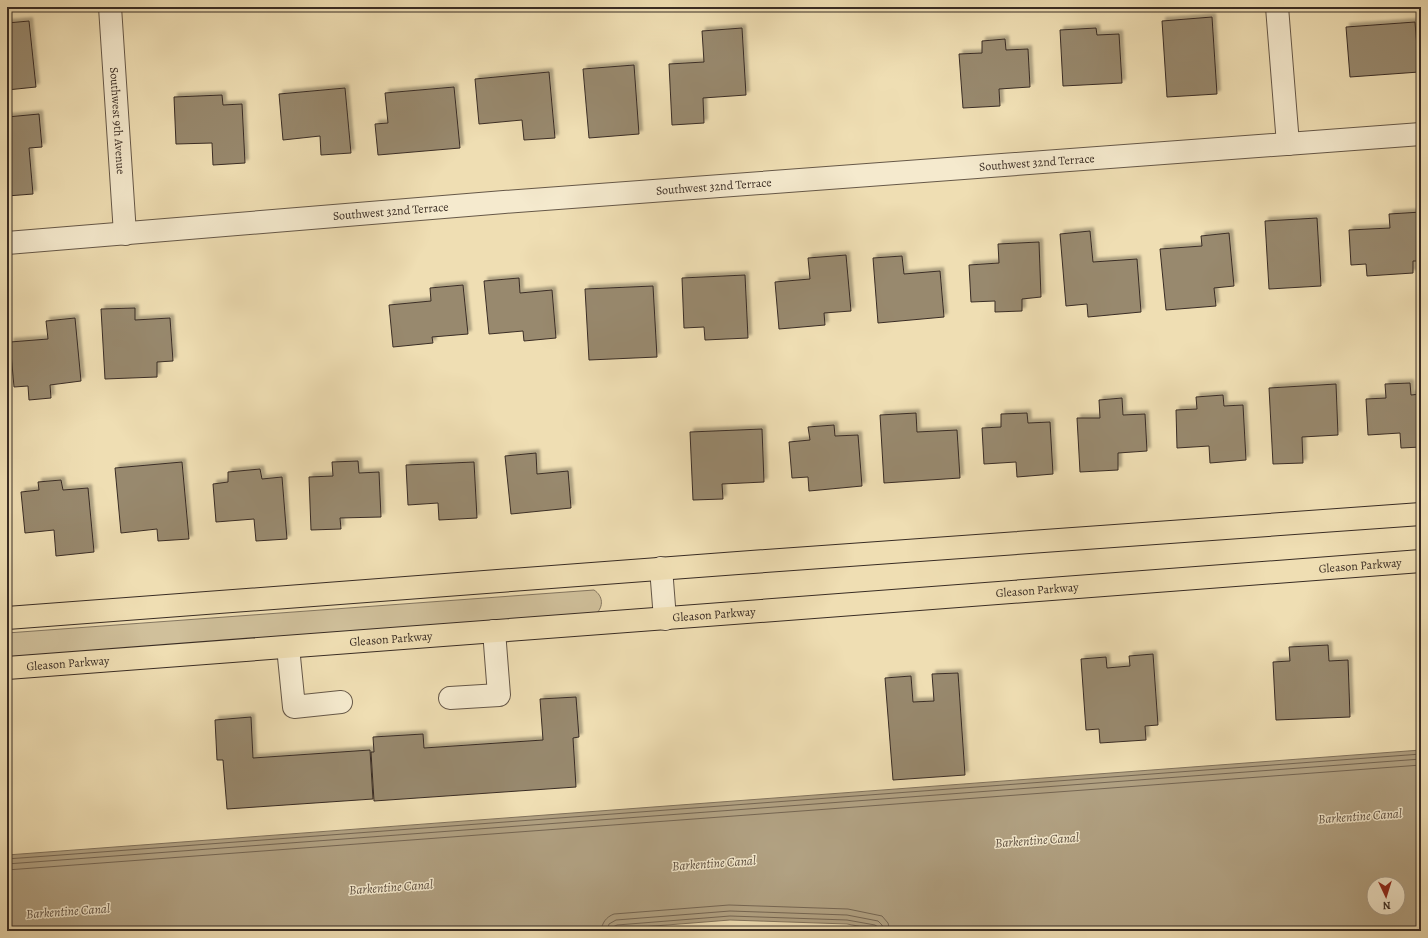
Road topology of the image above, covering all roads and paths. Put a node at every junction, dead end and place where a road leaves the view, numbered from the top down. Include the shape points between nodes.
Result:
1 (110, 7) edge
2 (1277, 7) edge
3 (1421, 134) edge
4 (1288, 144) junction
5 (125, 234) junction
6 (7, 243) edge
7 (1421, 514) edge
8 (1421, 562) edge
9 (661, 568) junction
10 (7, 618) edge
11 (664, 618) junction
12 (494, 631) junction
13 (288, 647) junction
14 (7, 668) edge
15 (450, 698) dead end
16 (341, 702) dead end

1 - 5 street, Southwest 9th Avenue
2 - 4 street
3 - 4 street, Southwest 32nd Terrace
4 - 5 street, Southwest 32nd Terrace via 504,202
5 - 6 street, Southwest 32nd Terrace
7 - 9 main road
8 - 11 main road, Gleason Parkway
9 - 10 main road
9 - 11 street
11 - 12 main road, Gleason Parkway
12 - 13 main road, Gleason Parkway
12 - 15 street via 499,694
13 - 14 main road, Gleason Parkway
13 - 16 street via 294,707

